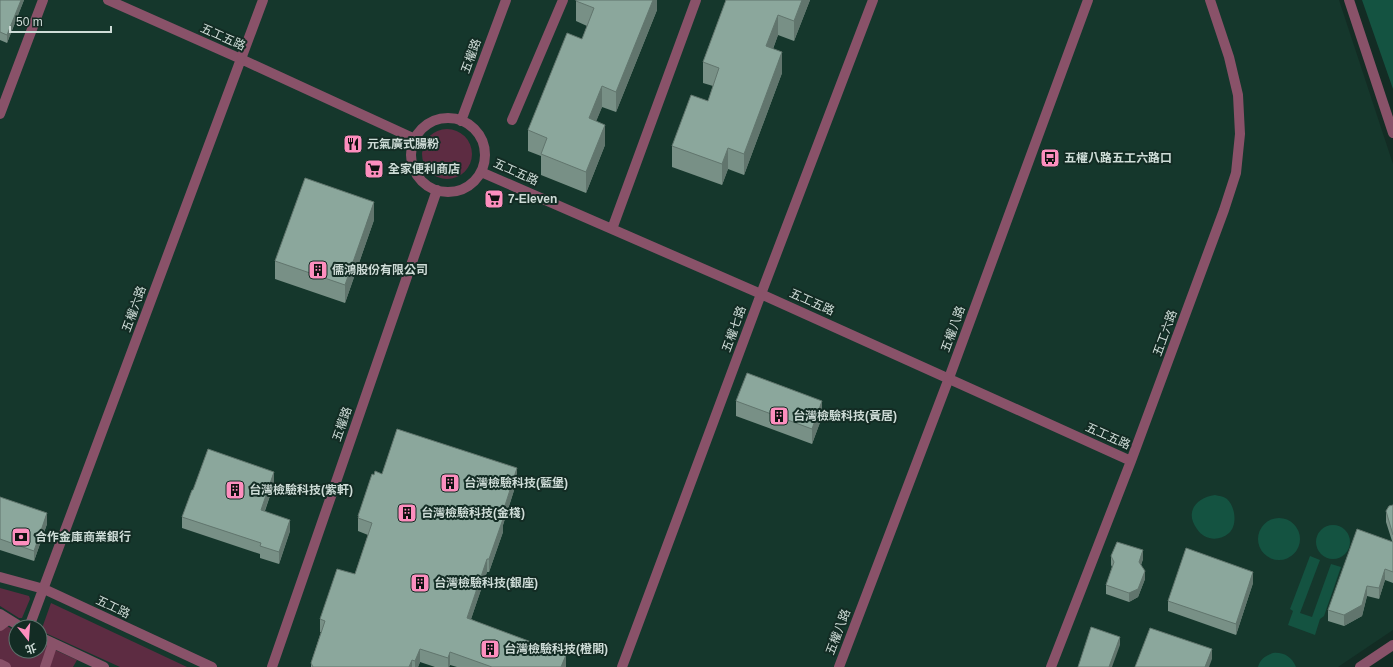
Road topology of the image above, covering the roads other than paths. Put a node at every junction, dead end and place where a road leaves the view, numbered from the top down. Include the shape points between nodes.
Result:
1 (43, 0) edge
2 (108, 0) edge
3 (263, 0) edge
4 (506, 0) edge
5 (563, 0) edge
6 (696, 0) edge
7 (873, 0) edge
8 (1088, 0) edge
9 (1210, 0) edge
10 (1349, 0) edge
11 (241, 59) junction
12 (0, 114) edge
13 (512, 120) dead end
14 (461, 121) junction
15 (1393, 133) edge
16 (415, 139) junction
17 (481, 172) junction
18 (437, 190) junction
19 (612, 229) junction
20 (761, 294) junction
21 (949, 378) junction
22 (1131, 461) junction
23 (0, 577) edge
24 (44, 589) junction
25 (32, 619) edge
26 (48, 641) edge
27 (53, 643) junction
28 (1393, 645) edge
29 (0, 664) edge
30 (6, 667) edge
31 (45, 667) edge
32 (104, 667) edge
33 (212, 667) edge
34 (272, 667) edge
35 (622, 667) edge
36 (839, 667) edge
37 (1051, 667) edge
38 (1360, 667) edge

1 - 12 street
2 - 11 street, 五工五路
3 - 11 street, 五權六路
4 - 14 street, 五權路
5 - 13 street
6 - 19 street
7 - 20 street, 五權七路
8 - 21 street, 五權八路
9 - 22 street, 五工六路 via 1238,95 1240,134 1236,173
10 - 15 street
11 - 16 street, 五工五路
11 - 24 street, 五權六路
14 - 16 street via 440,120 430,124
14 - 17 street via 474,129 483,142 485,162
16 - 18 street via 412,149 414,170 427,186
17 - 18 street via 467,186 447,192
17 - 19 street, 五工五路
18 - 34 street, 五權路
19 - 20 street, 五工五路
20 - 21 street, 五工五路
20 - 35 street, 五權七路
21 - 22 street, 五工五路
21 - 36 street, 五權八路
22 - 37 street, 五工六路
23 - 24 street, 五工路
24 - 25 street, 五權六路
24 - 33 street, 五工路
26 - 27 street
27 - 31 street
27 - 32 street
28 - 38 street
29 - 30 street

